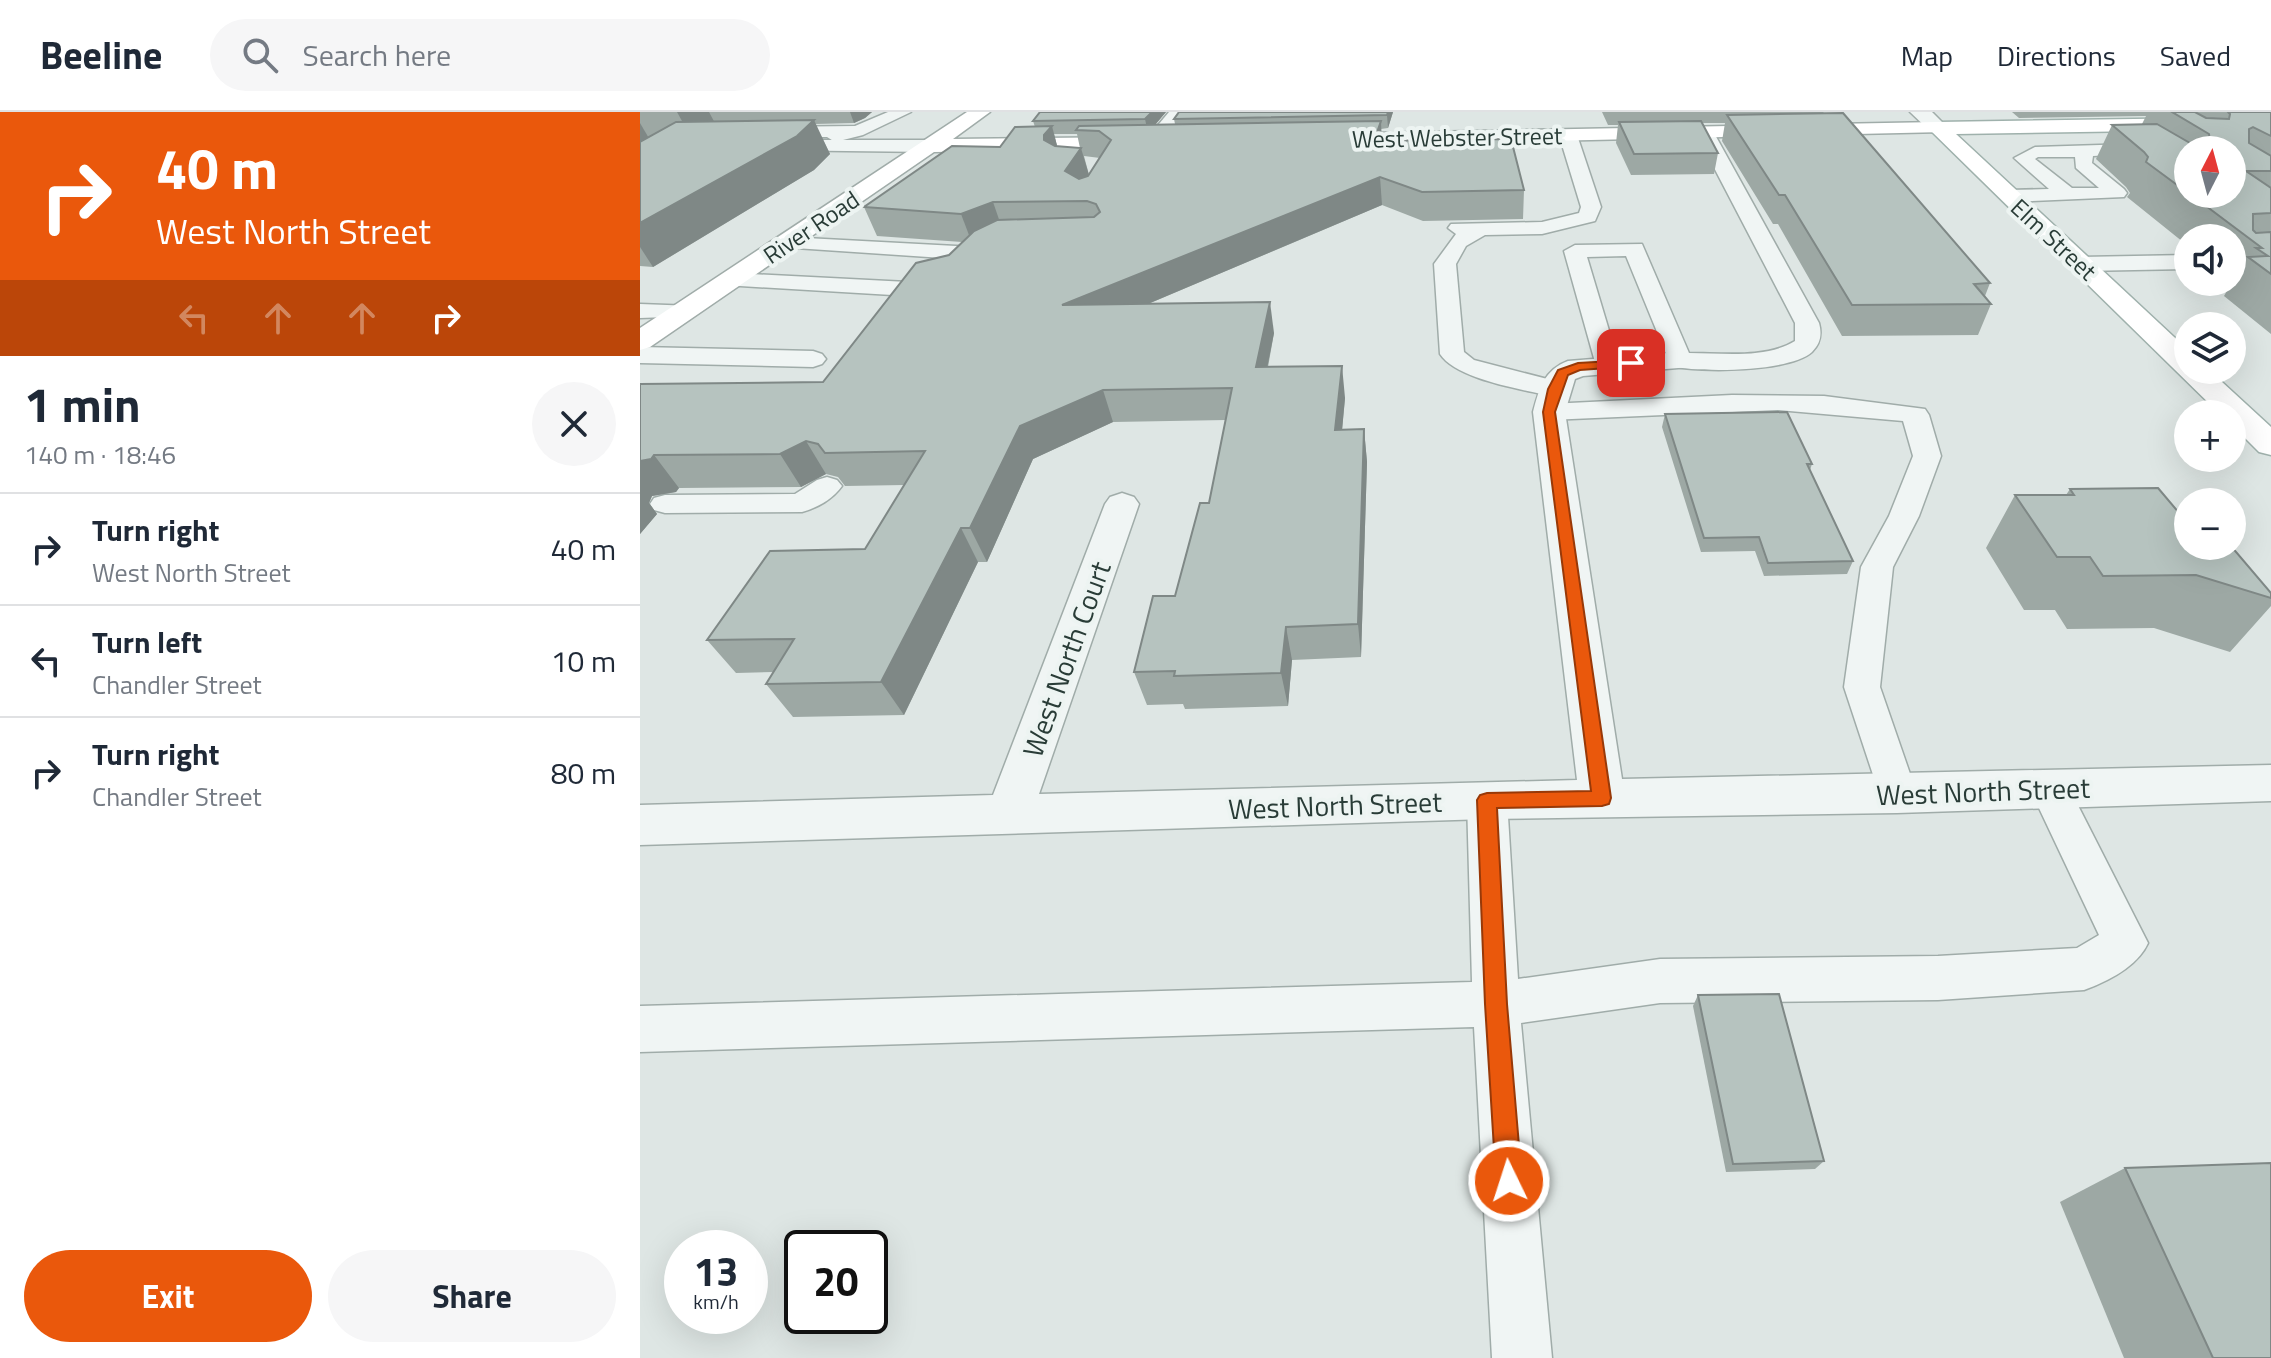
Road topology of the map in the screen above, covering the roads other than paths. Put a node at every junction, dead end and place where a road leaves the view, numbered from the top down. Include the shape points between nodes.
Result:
1 (903, 112) edge
2 (980, 112) edge
3 (1179, 112) edge
4 (1920, 112) edge
5 (2256, 112) edge
6 (2271, 122) edge
7 (2163, 125) junction
8 (2111, 126) junction
9 (1938, 128) junction
10 (857, 131) junction
11 (1705, 133) junction
12 (1568, 135) junction
13 (2180, 136) edge
14 (743, 140) joint
15 (1299, 140) edge
16 (1153, 143) junction
17 (1178, 143) edge
18 (1079, 145) junction
19 (799, 146) junction
20 (931, 146) junction
21 (2085, 151) junction
22 (1063, 164) edge
23 (2066, 193) junction
24 (2009, 196) junction
25 (1437, 227) edge
26 (1482, 229) junction
27 (787, 243) junction
28 (2174, 262) edge
29 (2081, 264) junction
30 (732, 280) junction
31 (640, 311) edge
32 (686, 311) junction
33 (640, 341) edge
34 (2174, 353) edge
35 (640, 355) edge
36 (813, 359) dead end
37 (1680, 361) junction
38 (1606, 364) junction
39 (2207, 384) edge
40 (1552, 400) junction
41 (2271, 445) edge
42 (827, 486) edge
43 (665, 504) dead end
44 (1122, 504) dead end
45 (2271, 783) edge
46 (2050, 789) junction
47 (1897, 794) junction
48 (1602, 798) junction
49 (1487, 800) junction
50 (1009, 814) junction
51 (640, 825) edge
52 (1496, 1004) junction
53 (640, 1029) edge
54 (1522, 1358) edge

1 - 10 lane
2 - 20 street, River Road
3 - 16 street
4 - 9 street, Elm Street
5 - 6 lane
6 - 7 street, West Webster Street
7 - 8 street, West Webster Street
7 - 13 lane
8 - 9 street, West Webster Street
8 - 21 lane via 2150,153
9 - 11 street, West Webster Street
9 - 24 street, Elm Street
10 - 14 lane
10 - 19 lane
11 - 12 street, West Webster Street
11 - 37 lane via 1810,336 1793,353 1768,358
12 - 15 street, West Webster Street
12 - 26 lane via 1591,207 1588,217 1549,226
14 - 19 street
16 - 17 street
16 - 18 street
18 - 20 street
18 - 22 lane
19 - 20 street
20 - 27 street, River Road
21 - 23 lane via 2083,164 2117,193
21 - 23 lane via 2035,152 2023,158
23 - 24 lane
24 - 29 street, Elm Street
25 - 26 lane
26 - 40 lane via 1465,235 1445,264 1452,354 1465,365
27 - 30 street, River Road
27 - 30 lane via 982,250 952,277 909,289
28 - 29 lane
29 - 34 street, Elm Street
30 - 32 street, River Road
31 - 32 lane
32 - 33 street, River Road
35 - 36 lane
37 - 38 street
37 - 38 lane via 1634,249 1575,251
38 - 40 street via 1563,373
39 - 41 street
40 - 47 lane via 1790,401 1915,415 1927,456 1877,567 1862,687
40 - 48 street
42 - 43 lane via 802,503
44 - 50 street, West North Court
45 - 46 street, West North Street
46 - 47 street, West North Street
46 - 52 lane via 2125,943 2084,969 1938,978 1660,981
47 - 48 street, West North Street
48 - 49 street, West North Street
49 - 50 street, West North Street
49 - 52 lane
50 - 51 street, West North Street
52 - 53 lane
52 - 54 lane

